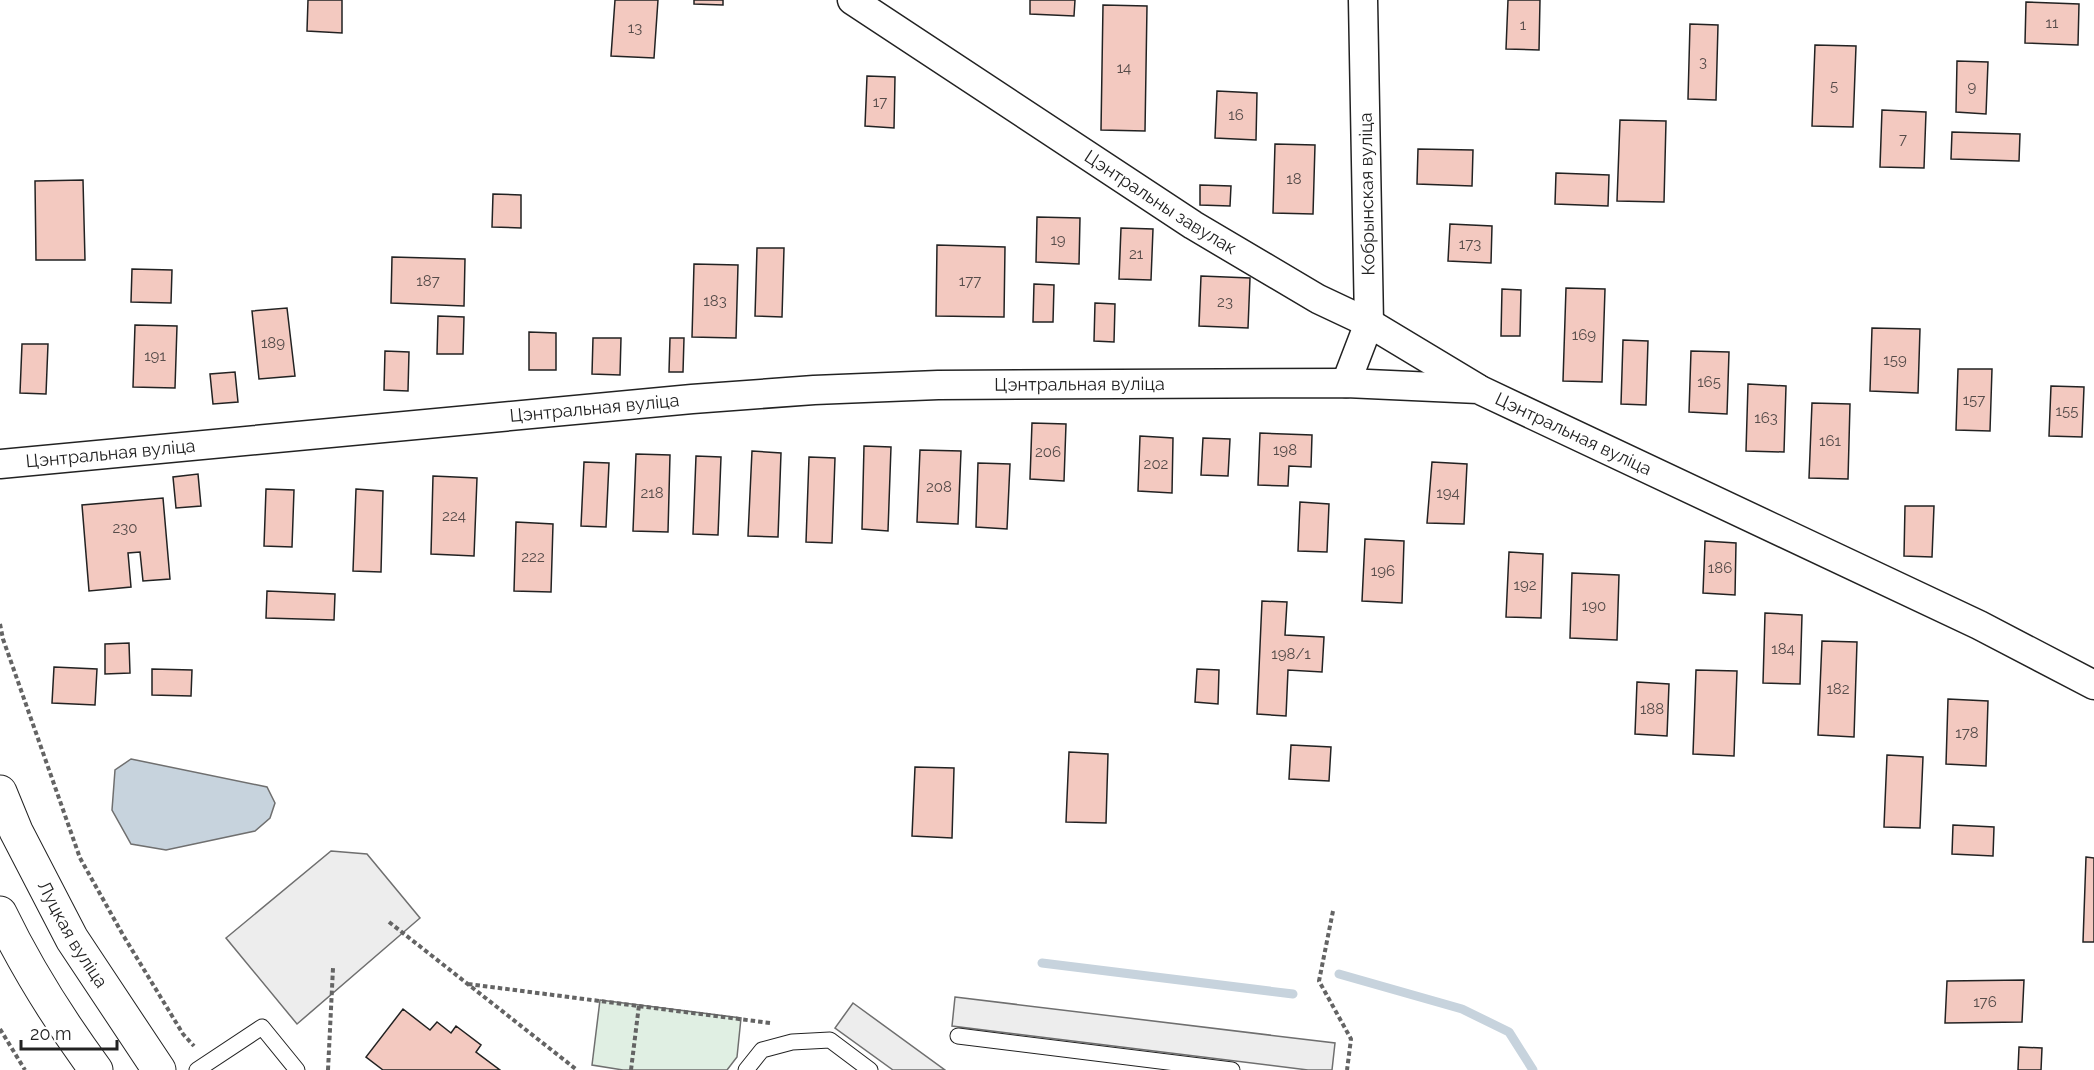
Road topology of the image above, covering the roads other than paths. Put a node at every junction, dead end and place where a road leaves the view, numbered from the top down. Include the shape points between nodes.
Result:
1 (852, 0) edge
2 (1363, 0) edge
3 (1369, 323) junction
4 (1346, 383) junction
5 (1478, 389) junction
6 (0, 464) edge
7 (2094, 685) edge
8 (0, 792) edge
9 (0, 914) edge
10 (958, 1036) dead end
11 (202, 1066) edge
12 (96, 1070) edge
13 (159, 1070) edge
14 (297, 1070) edge
15 (746, 1070) edge
16 (870, 1070) edge
17 (1232, 1070) edge

1 - 3 street, Цэнтральны завулак via 1193,225 1318,299
2 - 3 street, Кобрынская вуліца
3 - 4 street, Кобрынская вуліца
3 - 5 street, Цэнтральны завулак
4 - 5 street, Цэнтральная вуліца
4 - 6 street, Цэнтральная вуліца via 938,385 814,390
5 - 7 street, Цэнтральная вуліца via 1979,625
8 - 13 street, Луцкая вуліца via 72,939
9 - 12 street via 63,1025
10 - 17 lane
11 - 14 lane via 262,1027
15 - 16 lane via 762,1050 792,1042 830,1041

